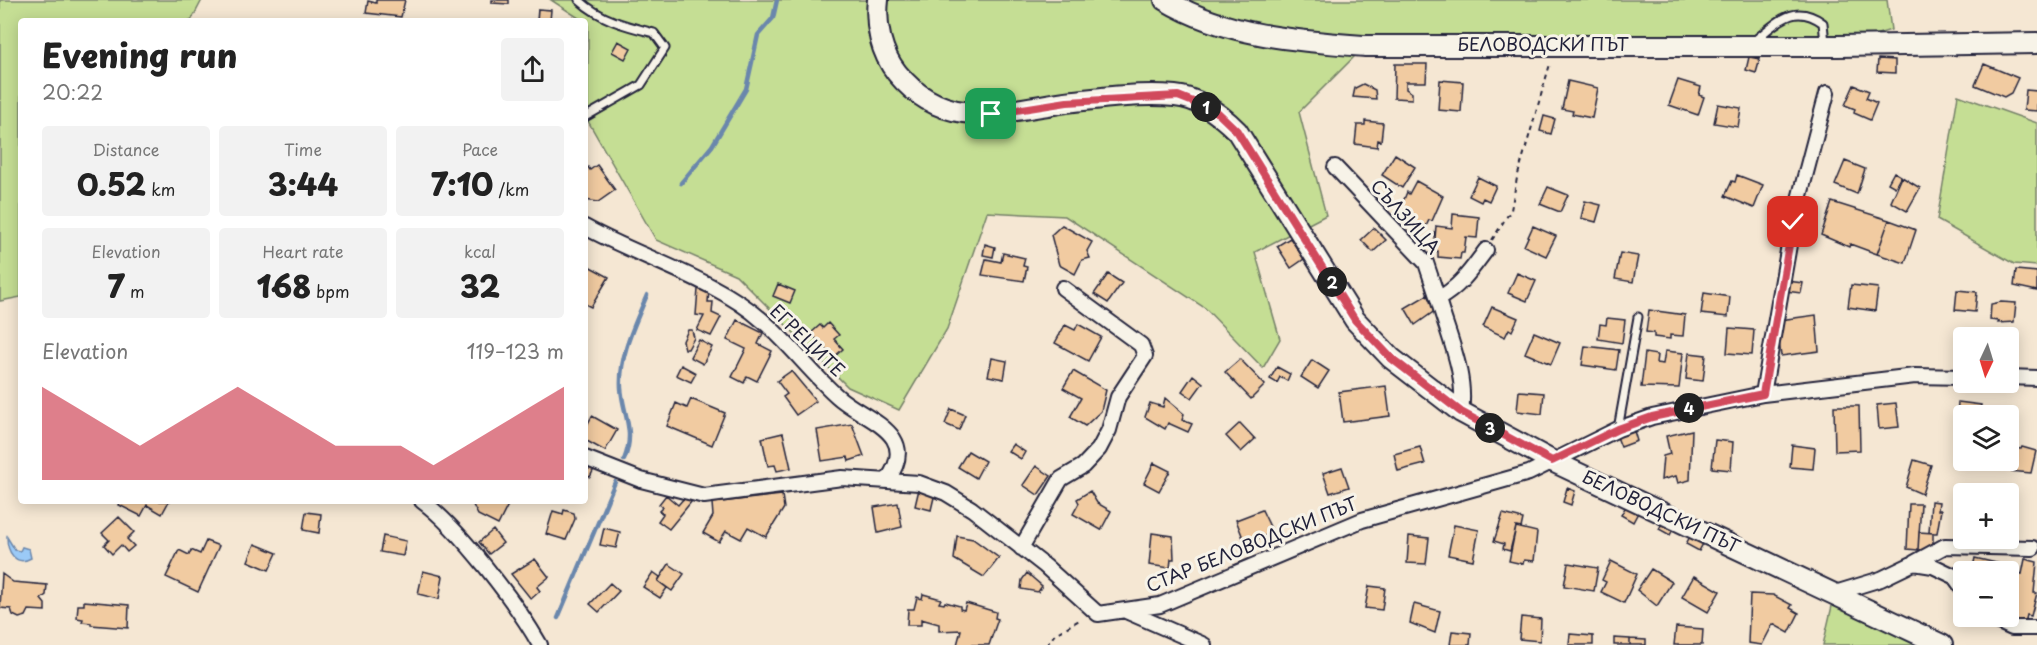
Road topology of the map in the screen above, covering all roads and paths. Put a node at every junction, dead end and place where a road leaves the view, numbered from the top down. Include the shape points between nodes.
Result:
1 (579, 0) edge
2 (878, 0) edge
3 (1165, 0) edge
4 (2037, 43) edge
5 (1750, 44) junction
6 (1556, 45) junction
7 (1825, 46) junction
8 (1827, 93) dead end
9 (588, 115) edge
10 (1335, 167) dead end
11 (588, 229) edge
12 (1486, 250) joint
13 (1063, 288) dead end
14 (1437, 299) junction
15 (1638, 316) dead end
16 (1953, 377) edge
17 (2019, 377) edge
18 (2037, 378) edge
19 (1763, 394) junction
20 (1461, 412) junction
21 (1618, 429) junction
22 (588, 459) edge
23 (1552, 461) junction
24 (888, 479) junction
25 (426, 504) edge
26 (1021, 548) junction
27 (2032, 548) dead end
28 (1914, 563) junction
29 (1953, 576) edge
30 (1835, 593) junction
31 (1126, 611) junction
32 (1098, 614) junction
33 (2010, 627) edge
34 (2037, 628) edge
35 (540, 645) edge
36 (1047, 645) edge
37 (1204, 645) edge
38 (1942, 645) edge

1 - 9 lane via 617,24 654,33 665,48 641,85
2 - 20 street, БЕЛОВОДСКИ ПЪТ via 880,36 887,61 908,87 941,107 960,113 991,114 1067,102 1178,96 1216,111 1237,131 1355,320 1391,358
3 - 6 street, БЕЛОВОДСКИ ПЪТ via 1239,31 1298,41 1365,46
4 - 7 street, БЕЛОВОДСКИ ПЪТ
5 - 6 street, БЕЛОВОДСКИ ПЪТ
5 - 7 street, БЕЛОВОДСКИ ПЪТ
5 - 7 lane via 1785,17 1800,12 1823,22
6 - 12 path via 1510,210
8 - 19 street via 1793,222
10 - 14 street, СЪЛЗИЦА via 1426,263
11 - 24 street, ЕГРЕЦИТЕ via 624,249 701,281 762,320 840,399 883,425 897,453 897,467
12 - 14 street via 1453,291
13 - 26 street via 1141,345 1145,356 1118,398 1099,449 1083,466 1061,479
14 - 20 street, СЪЛЗИЦА via 1462,378
15 - 21 lane
16 - 19 street, СТАР БЕЛОВОДСКИ ПЪТ via 1915,376
17 - 18 street
19 - 21 street, СТАР БЕЛОВОДСКИ ПЪТ via 1683,409
20 - 23 street, БЕЛОВОДСКИ ПЪТ
21 - 23 street, СТАР БЕЛОВОДСКИ ПЪТ
22 - 24 street via 641,480 704,496 842,478
23 - 30 street, БЕЛОВОДСКИ ПЪТ
23 - 31 street, СТАР БЕЛОВОДСКИ ПЪТ via 1529,472 1362,520 1160,605
24 - 26 street via 919,483 946,494 972,509
25 - 35 street via 462,540
26 - 32 street
27 - 28 street via 1945,546
28 - 29 street via 1933,566
28 - 30 street via 1881,579
30 - 38 street, БЕЛОВОДСКИ ПЪТ
31 - 32 street, СТАР БЕЛОВОДСКИ ПЪТ
31 - 37 street
32 - 36 path via 1054,634
33 - 34 street

